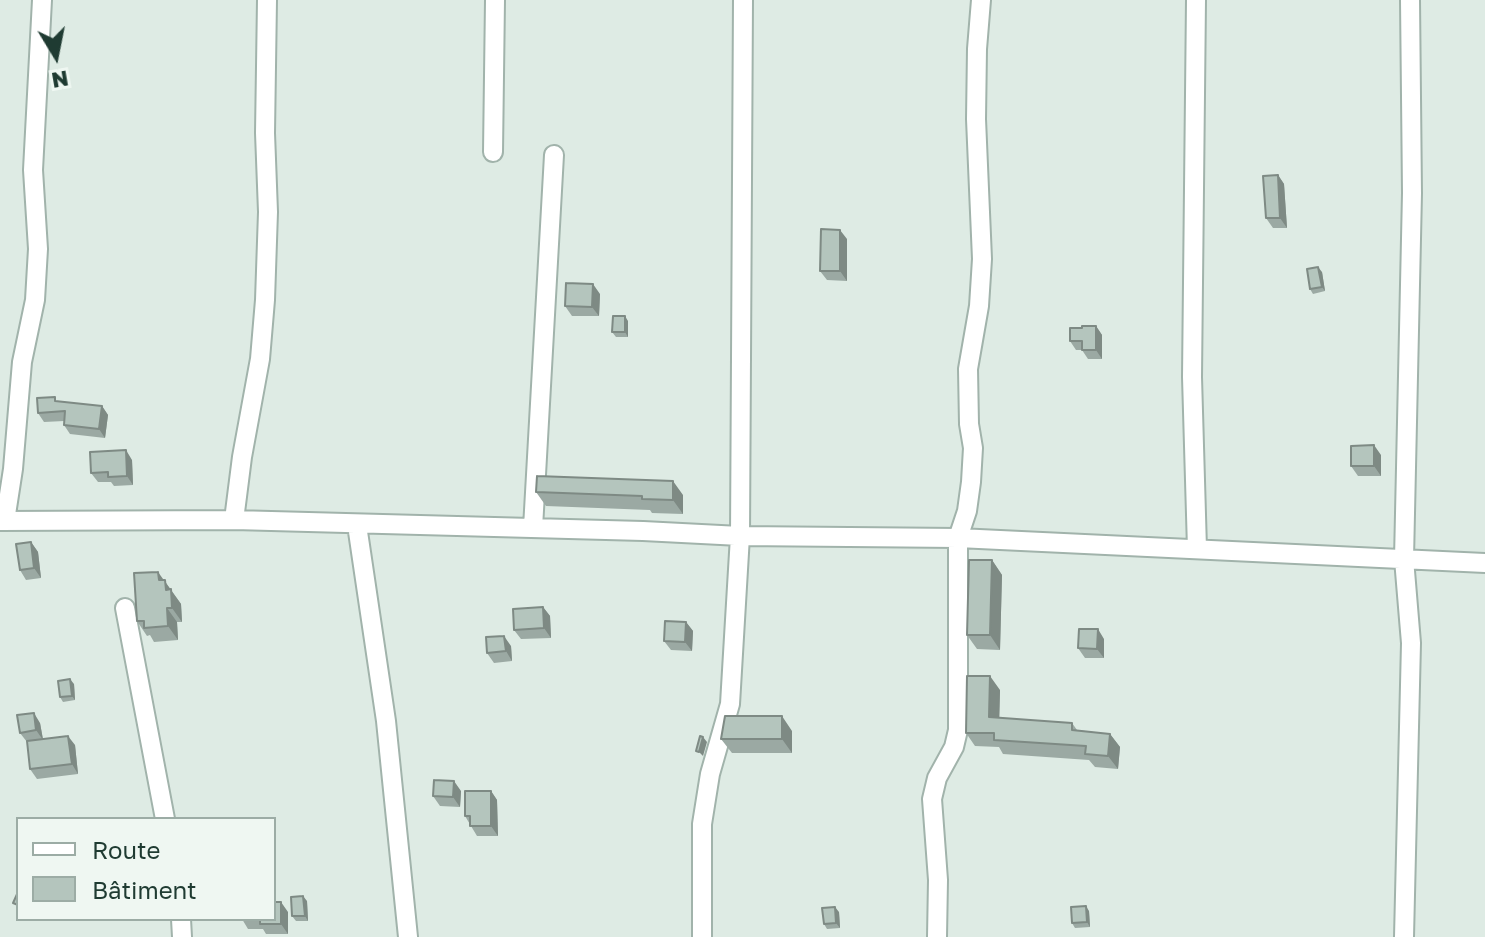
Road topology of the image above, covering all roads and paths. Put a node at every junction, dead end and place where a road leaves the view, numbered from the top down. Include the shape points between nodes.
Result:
1 (42, 0) edge
2 (267, 0) edge
3 (495, 0) edge
4 (743, 0) edge
5 (981, 0) edge
6 (1196, 0) edge
7 (1410, 0) edge
8 (493, 152) dead end
9 (554, 155) dead end
10 (234, 520) junction
11 (2, 521) edge
12 (357, 525) junction
13 (533, 528) junction
14 (740, 536) junction
15 (958, 538) junction
16 (1197, 549) junction
17 (1404, 559) junction
18 (1485, 563) edge
19 (125, 608) dead end
20 (165, 817) edge
21 (408, 937) edge
22 (702, 937) edge
23 (937, 937) edge
24 (1404, 937) edge

1 - 11 street via 33,170 35,300
2 - 10 street via 265,300
3 - 8 street
4 - 14 street
5 - 15 street via 976,119 982,259 968,369 971,482
6 - 16 street via 1192,377
7 - 17 street via 1412,193
9 - 13 street
10 - 11 street
10 - 12 street
12 - 13 street
12 - 21 street via 386,721
13 - 14 street
14 - 15 street
14 - 22 street via 730,704 702,824
15 - 16 street
15 - 23 street via 958,730 932,799
16 - 17 street
17 - 18 street
17 - 24 street via 1411,643
19 - 20 street

